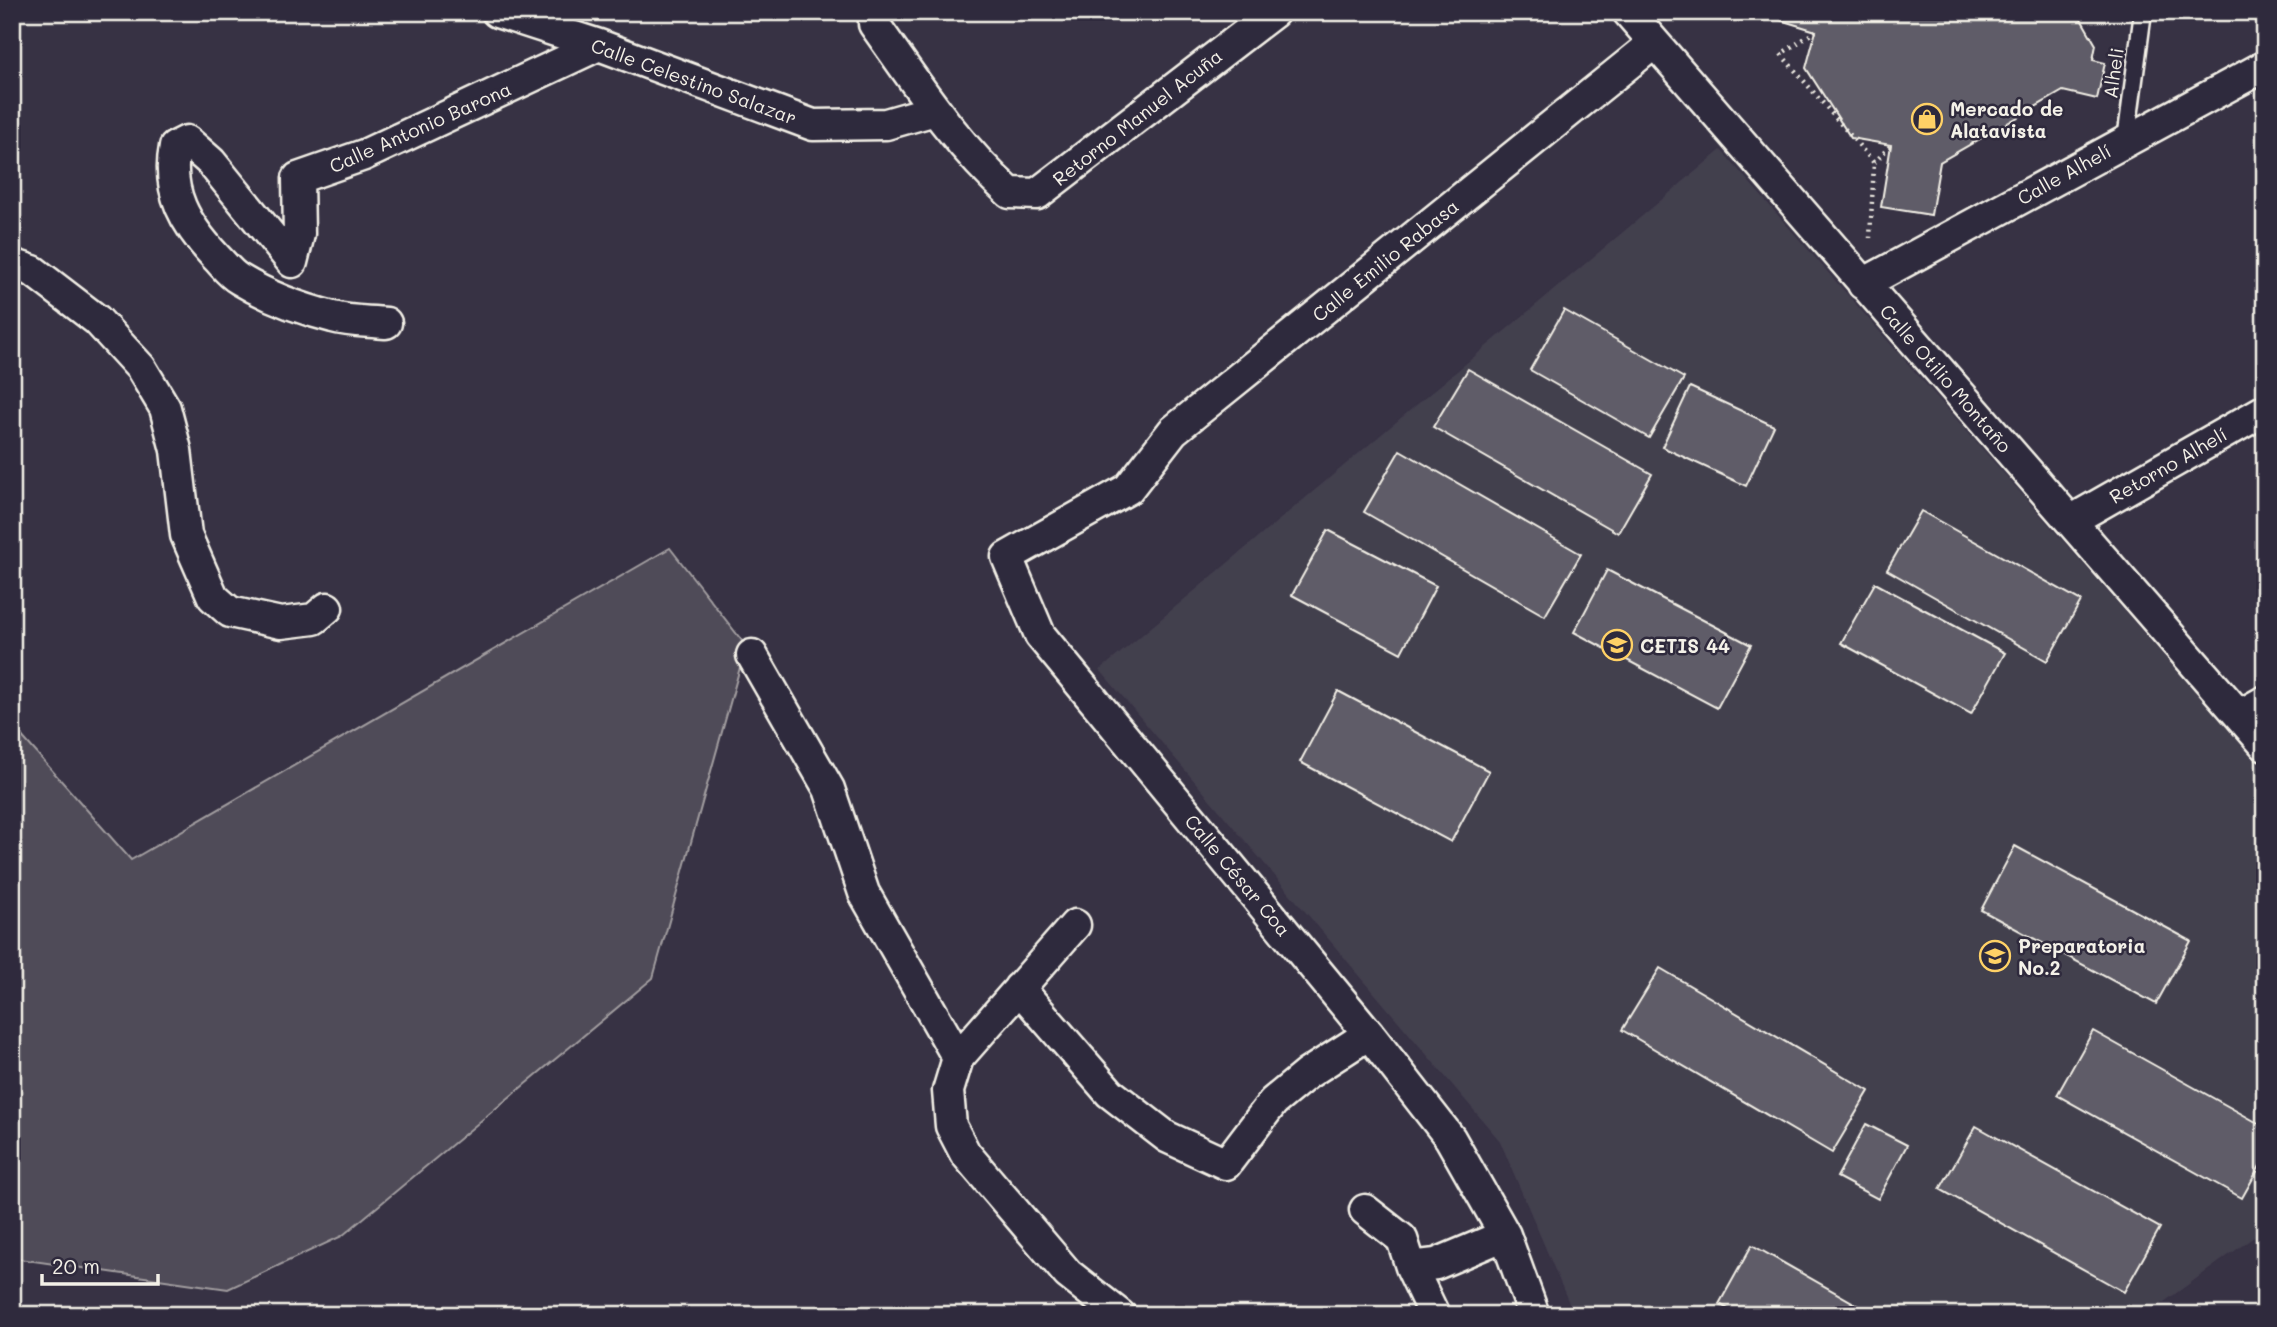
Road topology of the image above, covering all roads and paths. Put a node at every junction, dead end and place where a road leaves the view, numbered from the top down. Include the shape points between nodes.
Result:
1 (497, 12) edge
2 (874, 12) edge
3 (1274, 12) edge
4 (1628, 12) edge
5 (2143, 12) edge
6 (1816, 31) dead end
7 (1653, 44) junction
8 (599, 45) junction
9 (2265, 66) edge
10 (935, 110) junction
11 (2126, 140) junction
12 (1891, 145) dead end
13 (1874, 163) junction
14 (12, 264) edge
15 (1855, 274) junction
16 (386, 323) dead end
17 (2265, 410) edge
18 (1128, 489) joint
19 (2072, 520) junction
20 (327, 608) dead end
21 (752, 655) dead end
22 (2252, 708) edge
23 (2265, 744) edge
24 (1075, 925) dead end
25 (1019, 988) junction
26 (1369, 1034) junction
27 (958, 1058) junction
28 (1365, 1210) dead end
29 (1504, 1235) junction
30 (1410, 1267) junction
31 (1120, 1315) edge
32 (1434, 1315) edge
33 (1534, 1315) edge

1 - 8 street, Calle Celestino Salazar
2 - 10 street, Retorno Manuel Acuña via 874,24
3 - 10 street, Retorno Manuel Acuña via 1037,194 1010,193
4 - 7 street, Calle Otilio Montaño
5 - 11 lane, Alheli
6 - 13 path via 1780,54
7 - 15 street, Calle Otilio Montaño
7 - 18 street, Calle Emilio Rabasa via 1173,431
8 - 10 street, Calle Celestino Salazar via 813,125 886,124
8 - 16 street, Calle Antonio Barona via 364,155 298,178 299,234 292,262 211,162 187,141 175,147 174,192 185,217 236,278 335,318
9 - 11 street, Calle Alhelí
11 - 15 street, Calle Alhelí
12 - 13 path
13 - 15 path via 1872,235
14 - 20 street via 33,271 97,320 147,378 165,408 176,450 186,535 213,597 230,612 281,623 314,619
15 - 19 street, Calle Otilio Montaño
17 - 19 street, Retorno Alhelí
18 - 26 street, Calle César Coa via 1007,557 1040,635
19 - 22 street, Calle Otilio Montaño
21 - 27 street via 829,789 864,893
22 - 23 street, Calle Otilio Montaño
24 - 25 street
25 - 26 street via 1110,1093 1167,1136 1226,1164 1273,1102
25 - 27 street
26 - 29 street, Calle César Coa via 1450,1138
27 - 31 street via 948,1091 951,1126 965,1153 1069,1273
28 - 30 street via 1402,1239
29 - 30 street via 1436,1264
29 - 33 street, Calle César Coa
30 - 32 street

